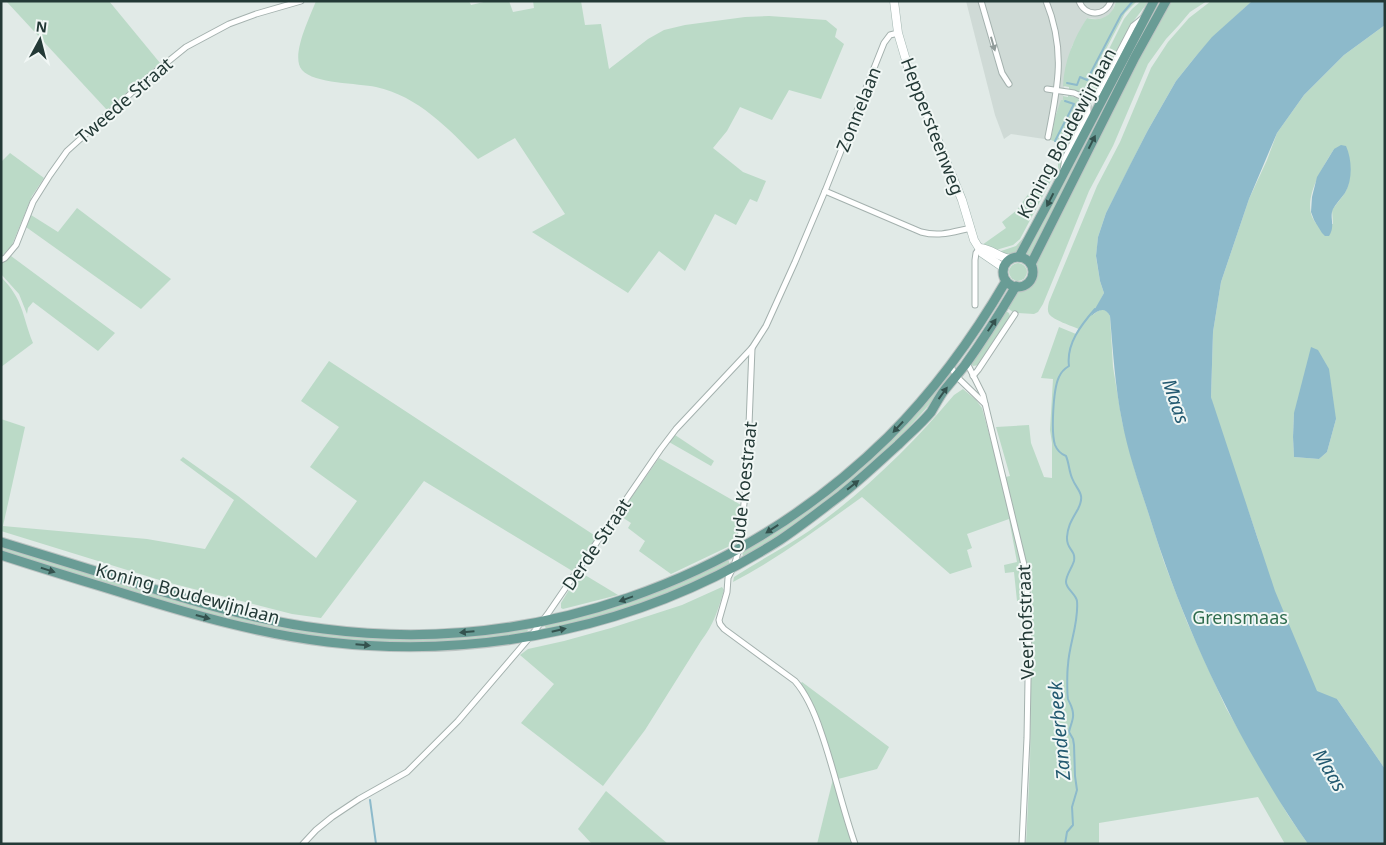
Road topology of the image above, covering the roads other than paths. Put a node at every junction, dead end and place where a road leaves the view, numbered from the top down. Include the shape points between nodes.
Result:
1 (301, 1) edge
2 (894, 1) edge
3 (981, 1) edge
4 (1046, 1) edge
5 (1079, 1) edge
6 (1111, 1) edge
7 (1154, 1) edge
8 (1166, 1) edge
9 (1141, 21) junction
10 (898, 33) junction
11 (1149, 33) junction
12 (1009, 84) dead end
13 (1047, 89) dead end
14 (1060, 91) junction
15 (1098, 93) junction
16 (1083, 97) junction
17 (1088, 113) junction
18 (1048, 137) dead end
19 (1064, 173) junction
20 (824, 191) junction
21 (971, 228) junction
22 (980, 248) junction
23 (1014, 258) junction
24 (1, 260) edge
25 (1031, 264) junction
26 (1004, 268) junction
27 (1006, 281) junction
28 (1016, 286) junction
29 (975, 305) dead end
30 (1015, 314) dead end
31 (752, 348) junction
32 (966, 363) junction
33 (950, 365) junction
34 (956, 376) junction
35 (973, 376) junction
36 (985, 405) junction
37 (1, 542) edge
38 (739, 549) junction
39 (1, 555) edge
40 (734, 566) junction
41 (542, 622) junction
42 (530, 637) junction
43 (303, 844) edge
44 (856, 844) edge
45 (1022, 844) edge

1 - 24 street, Tweede Straat via 229,24 186,47 149,77 67,151 33,202 16,245
2 - 10 street, Heppersteenweg
3 -> 12 street via 1002,73
4 - 14 street via 1058,51
5 - 6 street via 1085,10 1097,13 1106,9
7 - 9 main road, Koning Boudewijnlaan
8 - 11 main road, Koning Boudewijnlaan
9 - 11 street
9 - 15 street via 1133,26
9 - 19 main road, Koning Boudewijnlaan
10 - 20 street, Zonnelaan via 890,35 884,43
10 - 21 street, Heppersteenweg via 908,67
25 -> 11 main road, Koning Boudewijnlaan
13 - 14 street
14 - 16 street
14 - 18 street
15 - 16 street via 1093,97
15 - 17 street
16 - 17 street
17 - 19 street via 1065,158
19 -> 23 main road, Koning Boudewijnlaan via 1024,249
20 - 21 street via 931,235
20 - 31 street, Derde Straat via 766,326
21 - 22 street, Heppersteenweg
22 - 23 street via 1000,257
22 - 26 street, Heppersteenweg via 983,254
22 - 29 street via 975,260
23 - 25 main road via 1028,260
23 - 26 main road
25 - 28 main road via 1031,280
26 - 27 main road
27 - 28 main road
27 - 33 main road, Koning Boudewijnlaan
32 -> 28 main road, Koning Boudewijnlaan
30 - 35 street
31 - 38 street, Oude Koestraat via 747,476
31 - 41 street, Derde Straat via 676,429
32 - 34 main road, Koning Boudewijnlaan
32 - 35 street, Veerhofstraat
33 - 34 street
33 -> 38 main road, Koning Boudewijnlaan via 890,435 857,466 797,513
34 - 36 street
40 -> 34 main road, Koning Boudewijnlaan via 779,540 866,475 930,412
35 - 36 street, Veerhofstraat
36 - 45 street, Veerhofstraat via 1020,542 1028,587 1027,738
41 -> 37 main road, Koning Boudewijnlaan via 426,634 323,629 203,604
38 - 40 street, Oude Koestraat
38 -> 41 main road, Koning Boudewijnlaan via 619,602
39 -> 42 main road, Koning Boudewijnlaan via 171,608 280,635 373,646 427,647
42 -> 40 main road, Koning Boudewijnlaan via 626,612 696,585
40 - 44 street, Oude Koestraat via 728,578 720,624 802,689 818,722
41 - 42 street, Derde Straat
42 - 43 street, Derde Straat via 458,721 407,772 332,817

